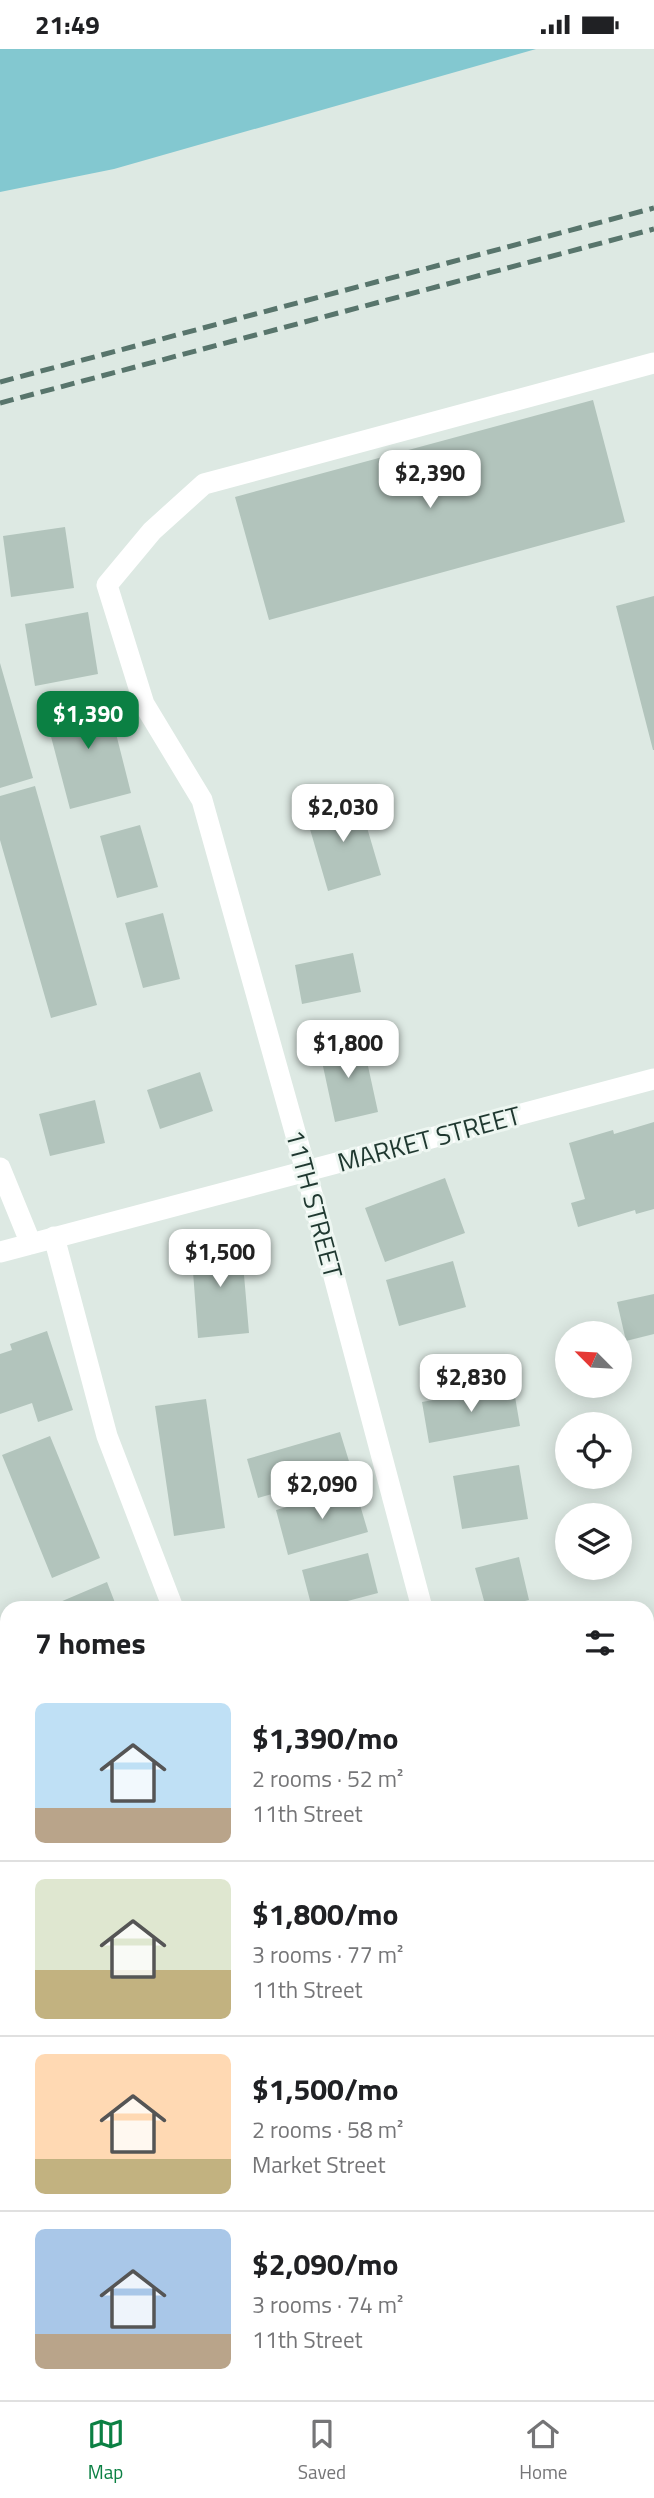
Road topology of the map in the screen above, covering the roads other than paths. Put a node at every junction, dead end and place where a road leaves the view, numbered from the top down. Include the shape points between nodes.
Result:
1 (654, 363) edge
2 (654, 1079) edge
3 (0, 1168) edge
4 (306, 1171) junction
5 (54, 1237) junction
6 (31, 1244) junction
7 (0, 1252) edge
8 (170, 1601) edge
9 (420, 1601) edge

1 - 4 street, 11TH STREET via 204,484 152,531 107,585 144,704 202,800
2 - 4 street, MARKET STREET
3 - 6 street
4 - 5 street, MARKET STREET
4 - 9 street, 11TH STREET
5 - 6 street, MARKET STREET
5 - 8 street via 107,1436
6 - 7 street, MARKET STREET

